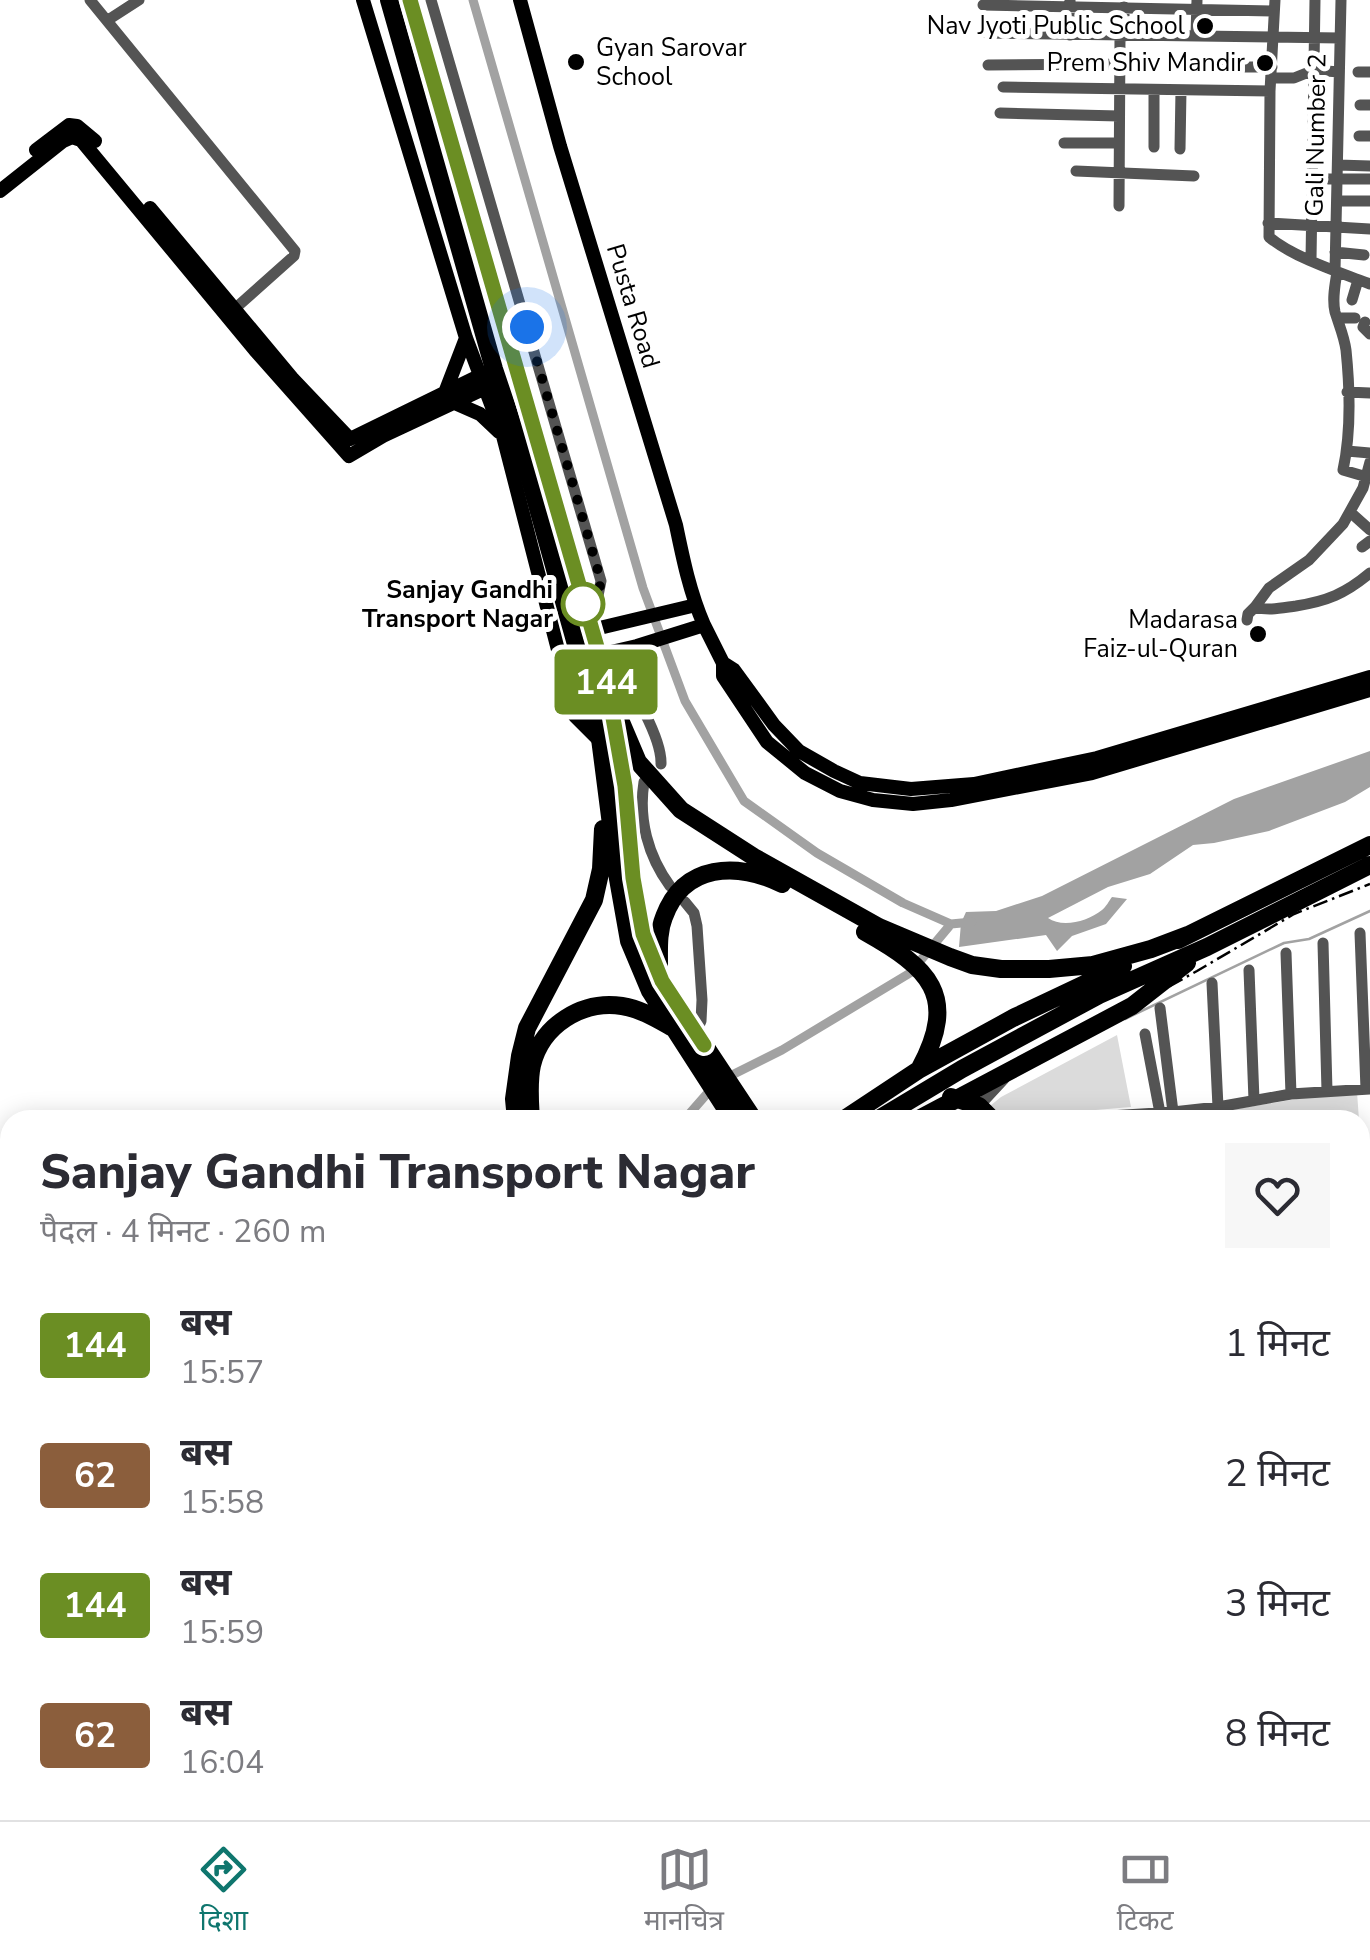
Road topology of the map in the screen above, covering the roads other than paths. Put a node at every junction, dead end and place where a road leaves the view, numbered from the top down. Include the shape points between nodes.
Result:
1 (90, 0) edge
2 (139, 0) edge
3 (363, 0) edge
4 (389, 0) edge
5 (410, 0) edge
6 (431, 0) edge
7 (520, 0) edge
8 (1315, 0) edge
9 (1341, 0) edge
10 (1070, 3) edge
11 (1197, 4) edge
12 (983, 5) dead end
13 (1274, 5) edge
14 (1124, 7) junction
15 (108, 20) junction
16 (986, 33) dead end
17 (1070, 35) junction
18 (1122, 36) junction
19 (1196, 36) junction
20 (1273, 37) junction
21 (1314, 38) junction
22 (1340, 38) junction
23 (1120, 64) junction
24 (988, 65) dead end
25 (1207, 66) dead end
26 (1314, 70) junction
27 (1339, 72) junction
28 (1271, 79) junction
29 (1003, 87) dead end
30 (1119, 89) junction
31 (1154, 90) junction
32 (1181, 90) junction
33 (1000, 113) dead end
34 (1119, 116) junction
35 (1064, 143) dead end
36 (1119, 143) junction
37 (1154, 148) dead end
38 (1180, 148) dead end
39 (1370, 166) edge
40 (1076, 171) dead end
41 (1120, 172) junction
42 (1337, 172) junction
43 (1194, 176) dead end
44 (0, 179) edge
45 (1370, 179) edge
46 (1312, 180) junction
47 (0, 191) edge
48 (1337, 201) junction
49 (1370, 201) edge
50 (1120, 206) dead end
51 (1268, 223) junction
52 (1311, 226) junction
53 (1336, 227) junction
54 (1370, 229) edge
55 (1335, 252) junction
56 (1364, 255) dead end
57 (1311, 260) junction
58 (1336, 271) junction
59 (1364, 282) edge
60 (1334, 292) junction
61 (230, 312) junction
62 (1338, 318) junction
63 (1363, 325) edge
64 (466, 338) junction
65 (490, 378) junction
66 (1347, 392) junction
67 (1370, 392) edge
68 (450, 396) junction
69 (503, 436) junction
70 (1347, 451) junction
71 (1370, 453) edge
72 (1370, 462) edge
73 (1367, 477) junction
74 (1366, 494) edge
75 (1350, 512) junction
76 (1370, 530) edge
77 (1370, 574) edge
78 (696, 605) junction
79 (1255, 606) junction
80 (1247, 620) dead end
81 (697, 628) junction
82 (591, 630) junction
83 (598, 655) junction
84 (722, 662) junction
85 (1370, 677) edge
86 (1370, 690) edge
87 (608, 693) junction
88 (600, 741) junction
89 (660, 764) dead end
90 (644, 782) dead end
91 (606, 786) junction
92 (1370, 845) edge
93 (1370, 865) edge
94 (670, 886) dead end
95 (685, 902) dead end
96 (1360, 933) dead end
97 (1188, 935) junction
98 (1323, 943) dead end
99 (1207, 947) junction
100 (1286, 953) dead end
101 (1249, 970) dead end
102 (658, 971) junction
103 (1212, 983) dead end
104 (1094, 988) junction
105 (1160, 1008) dead end
106 (676, 1030) junction
107 (1145, 1034) dead end
108 (697, 1043) junction
109 (1014, 1068) junction
110 (920, 1069) junction
111 (1368, 1089) edge
112 (1326, 1091) junction
113 (1291, 1094) junction
114 (908, 1100) junction
115 (1254, 1100) junction
116 (1218, 1107) junction
117 (515, 1110) edge
118 (530, 1110) edge
119 (728, 1110) edge
120 (747, 1110) edge
121 (858, 1110) edge
122 (892, 1110) edge
123 (936, 1110) edge
124 (975, 1110) edge
125 (982, 1110) edge
126 (1165, 1110) edge
127 (1166, 1110) edge
128 (1192, 1110) edge

1 - 15 street
2 - 15 street
3 - 64 main road
4 - 65 highway
5 - 82 highway
6 - 82 street via 601,581
7 - 78 main road, Pusta Road
8 - 21 street
9 - 22 street, Gali Number 2
10 - 12 street
10 - 14 street
10 - 17 street
11 - 13 street
11 - 14 street
11 - 19 street
13 - 20 street
14 - 18 street
15 - 61 street via 296,250
16 - 17 street
17 - 18 street
18 - 19 street
18 - 23 street
19 - 20 street
20 - 21 street
20 - 28 street
21 - 22 street
21 - 26 street
22 - 27 street, Gali Number 2
23 - 24 street
23 - 30 street
25 - 28 street
26 - 27 street
26 - 28 street
26 - 46 street
27 - 42 street, Gali Number 2
28 - 32 street
28 - 51 street
29 - 30 street
30 - 31 street
30 - 34 street
31 - 32 street
31 - 37 street
32 - 38 street
33 - 34 street
34 - 36 street
35 - 36 street
36 - 41 street
39 - 42 street
40 - 41 street
41 - 43 street
41 - 50 street
42 - 45 street
42 - 46 street
42 - 48 street, Gali Number 2
44 - 61 main road via 58,132 77,126
46 - 52 street
47 - 61 main road via 63,140 81,140
48 - 49 street
48 - 53 street, Gali Number 2
51 - 52 street
51 - 57 street via 1269,237
52 - 53 street
52 - 57 street
53 - 54 street
53 - 55 street, Gali Number 2
55 - 56 street
55 - 58 street, Gali Number 2
57 - 58 street
58 - 59 street
58 - 60 street, Gali Number 2
59 - 60 street via 1353,297
60 - 62 street, Gali Number 2
61 - 68 main road via 350,448
62 - 63 street
62 - 66 street, Gali Number 2
64 - 65 main road
64 - 68 main road
65 - 68 main road
65 - 69 main road
65 - 88 highway via 525,462
66 - 67 street
66 - 70 street, Gali Number 2
68 - 69 main road
69 - 88 main road via 574,716
70 - 71 street
70 - 73 street via 1344,470
72 - 73 street
73 - 74 street
74 - 75 street
75 - 76 street
75 - 79 street via 1309,560
77 - 79 street via 1322,602 1277,610
78 - 81 main road, Pusta Road
78 - 82 main road
79 - 80 street
81 - 83 main road
81 - 84 main road, Pusta Road
82 - 83 highway
83 - 87 highway
83 - 89 street via 635,697 660,749
84 - 85 main road via 799,751 860,782 911,789 974,784 1098,758
84 - 86 main road, Pusta Road via 723,676 768,742 805,774 840,791 913,804 1092,772
87 - 97 highway via 638,762 681,810 878,926 972,965 1001,969 1093,965
87 - 102 highway via 643,934
88 - 91 highway
90 - 94 street via 648,842
91 - 106 highway via 629,940
91 - 117 highway via 594,900 527,1028
92 - 97 highway
93 - 99 highway
95 - 108 street via 697,926
96 - 111 street
97 - 104 highway
98 - 112 street
99 - 104 highway
99 - 109 highway via 1132,1006
100 - 113 street
101 - 115 street
102 - 108 highway
102 - 110 highway via 664,918 682,888 712,871 737,869 779,882 877,938 926,977 938,1025
103 - 116 street
104 - 110 highway via 1015,1017
104 - 114 highway
105 - 127 street
106 - 108 highway
106 - 118 highway via 622,1006 589,1008 563,1019 536,1053
107 - 126 street
108 - 119 highway
108 - 120 highway
109 - 123 highway
109 - 124 street
110 - 121 highway
111 - 112 street
112 - 113 street
113 - 115 street
114 - 122 highway
114 - 125 highway via 958,1098
115 - 116 street
116 - 128 street

